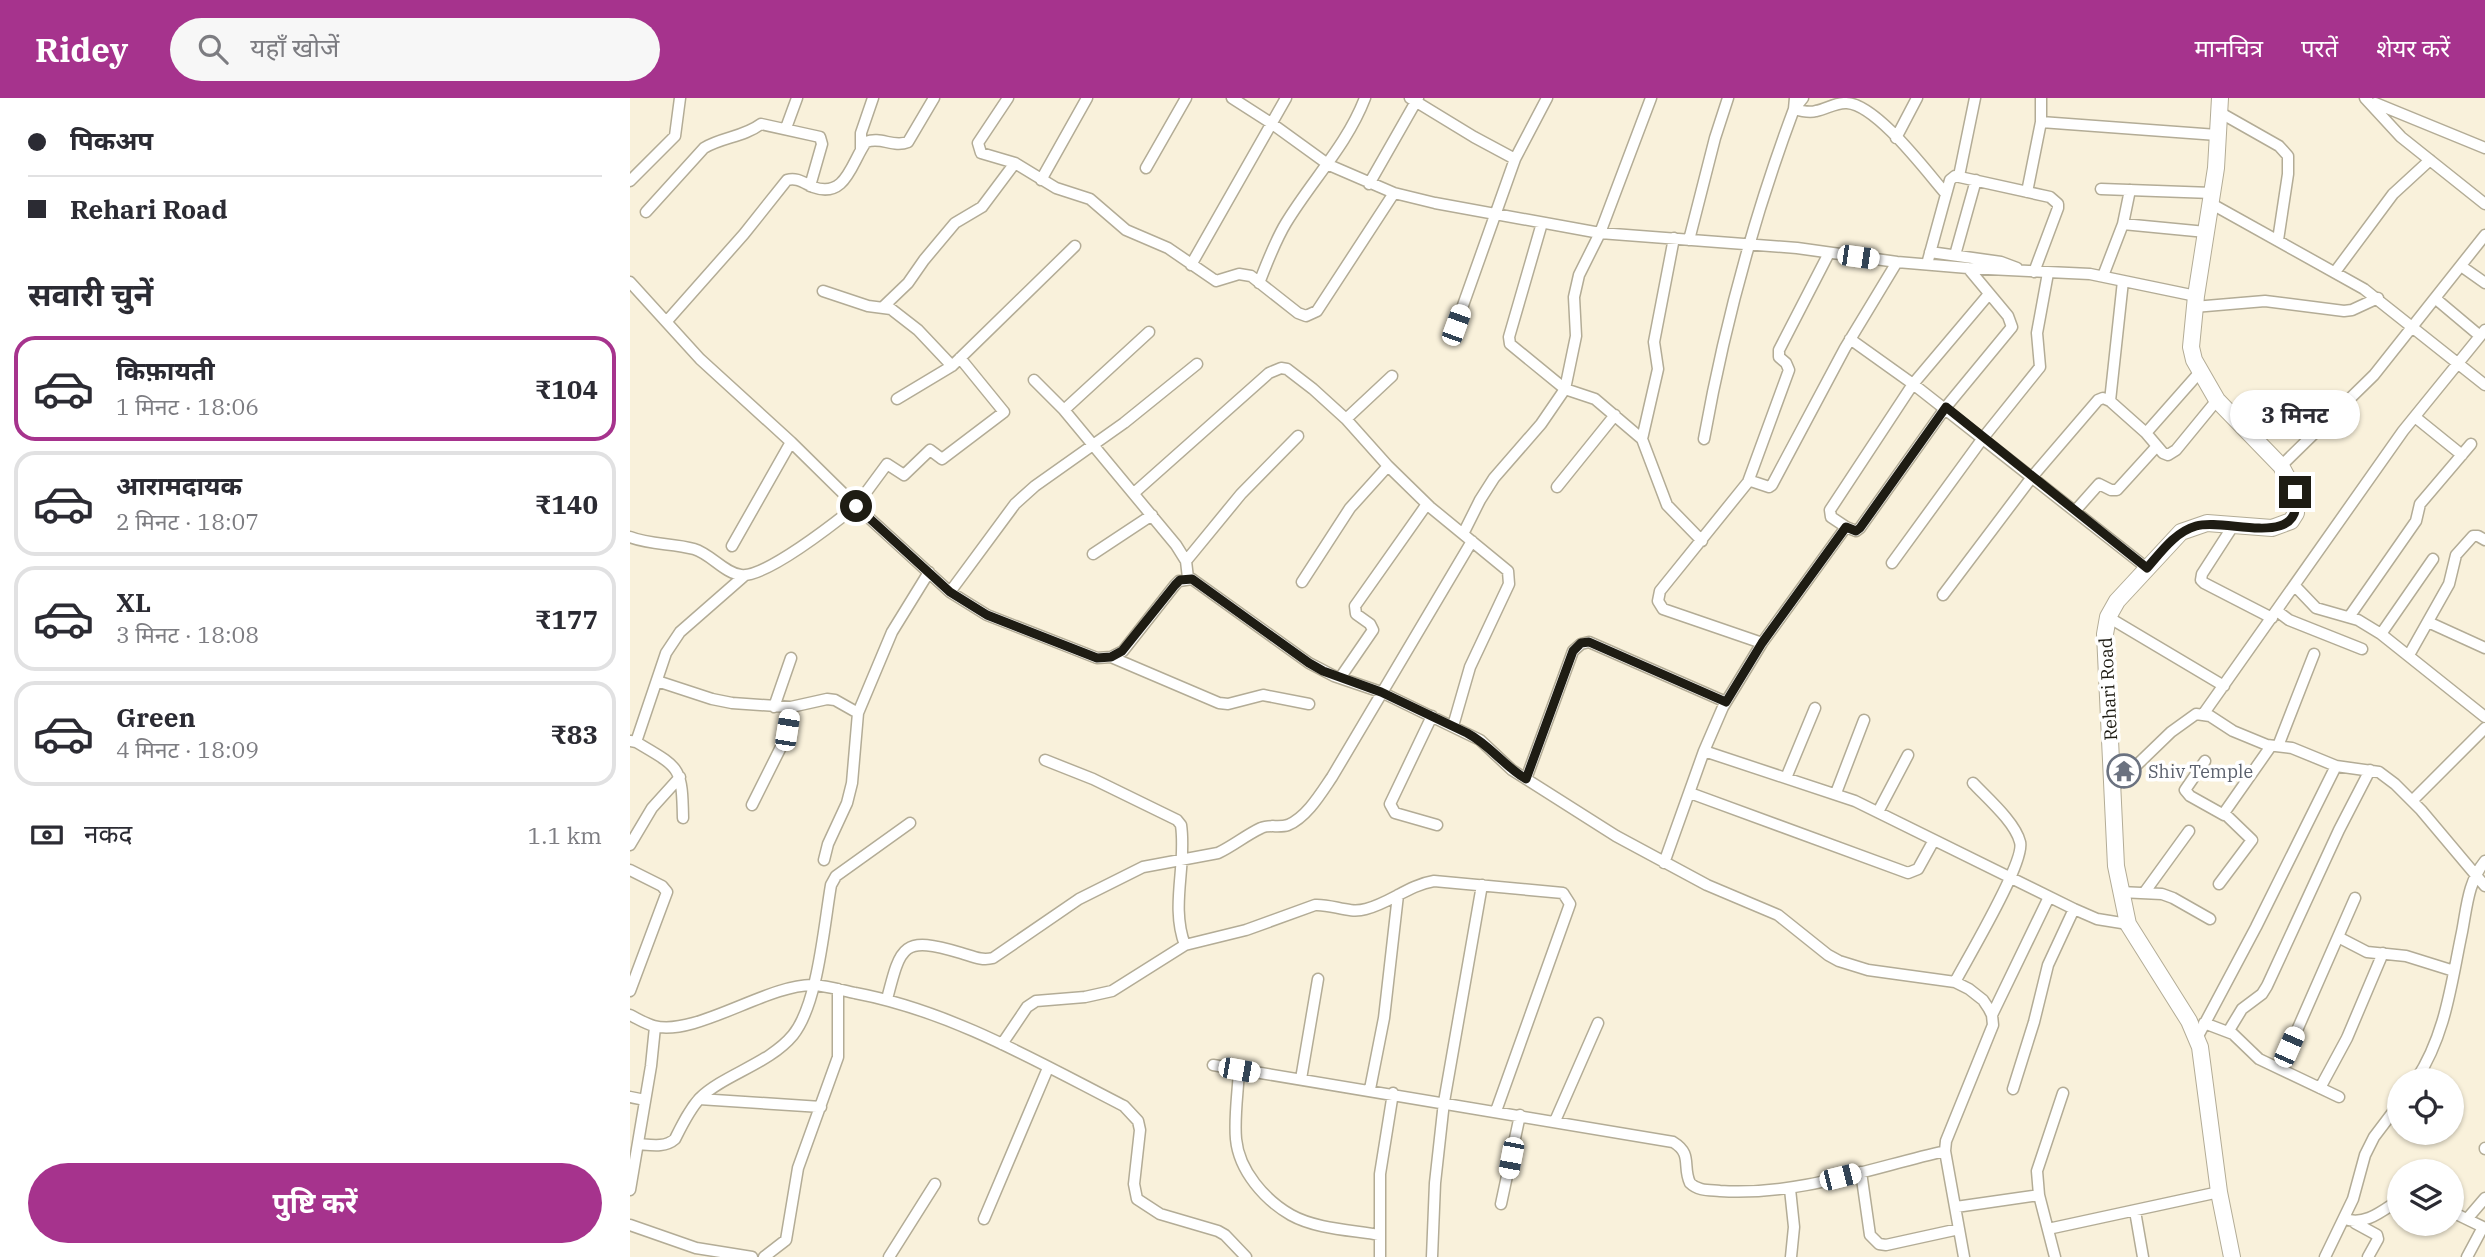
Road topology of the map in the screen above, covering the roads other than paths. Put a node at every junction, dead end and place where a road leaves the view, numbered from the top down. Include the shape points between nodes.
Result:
1 (680, 98) edge
2 (797, 98) edge
3 (873, 98) edge
4 (934, 98) edge
5 (1008, 98) edge
6 (1087, 98) edge
7 (1186, 98) edge
8 (1232, 98) edge
9 (1286, 98) edge
10 (1366, 98) edge
11 (1547, 98) edge
12 (1651, 98) edge
13 (1728, 98) edge
14 (1802, 98) edge
15 (1917, 98) edge
16 (1975, 98) edge
17 (2041, 98) edge
18 (1415, 99) edge
19 (2367, 99) edge
20 (1795, 104) edge
21 (2219, 105) edge
22 (2041, 122) junction
23 (1272, 123) junction
24 (786, 128) junction
25 (2217, 135) junction
26 (1896, 138) junction
27 (2485, 148) edge
28 (861, 150) junction
29 (1515, 159) junction
30 (2430, 160) junction
31 (1015, 163) junction
32 (1329, 165) junction
33 (1146, 168) dead end
34 (1959, 176) junction
35 (1041, 180) junction
36 (1976, 180) junction
37 (630, 181) edge
38 (1369, 184) junction
39 (810, 186) junction
40 (2101, 189) dead end
41 (2130, 190) junction
42 (2027, 192) junction
43 (1394, 193) junction
44 (1946, 194) junction
45 (2211, 198) junction
46 (2485, 204) edge
47 (646, 212) dead end
48 (1497, 213) junction
49 (1542, 223) junction
50 (2123, 224) junction
51 (2206, 232) junction
52 (1600, 233) junction
53 (2485, 235) edge
54 (1674, 238) junction
55 (1689, 240) junction
56 (2278, 240) junction
57 (1751, 245) junction
58 (1075, 246) dead end
59 (1930, 252) junction
60 (1829, 253) junction
61 (1955, 255) junction
62 (1897, 262) junction
63 (1927, 264) junction
64 (1191, 265) junction
65 (2461, 266) junction
66 (1968, 268) junction
67 (2028, 272) junction
68 (2335, 272) junction
69 (2048, 273) junction
70 (2103, 276) junction
71 (2123, 281) junction
72 (630, 282) edge
73 (1259, 283) junction
74 (2485, 283) edge
75 (823, 291) dead end
76 (1989, 294) junction
77 (2378, 298) junction
78 (2436, 299) junction
79 (2195, 301) junction
80 (884, 306) junction
81 (667, 321) junction
82 (1456, 325) dead end
83 (2414, 327) junction
84 (1149, 332) dead end
85 (2482, 333) edge
86 (1850, 339) junction
87 (956, 362) junction
88 (2457, 363) junction
89 (1197, 364) dead end
90 (2199, 373) junction
91 (1392, 376) dead end
92 (1034, 380) dead end
93 (1913, 384) junction
94 (2485, 385) edge
95 (1565, 389) junction
96 (897, 399) dead end
97 (2217, 400) junction
98 (2110, 401) junction
99 (1946, 407) junction
100 (1064, 410) junction
101 (1615, 415) junction
102 (2415, 417) junction
103 (1346, 419) junction
104 (2146, 433) junction
105 (1298, 436) dead end
106 (1983, 438) junction
107 (1642, 439) junction
108 (1704, 439) dead end
109 (791, 442) junction
110 (2471, 444) dead end
111 (1093, 445) junction
112 (2157, 446) junction
113 (2462, 455) junction
114 (1388, 466) junction
115 (2281, 466) junction
116 (2032, 477) junction
117 (1748, 482) junction
118 (1558, 487) dead end
119 (1134, 494) junction
120 (1427, 504) junction
121 (856, 506) junction
122 (2075, 511) junction
123 (1152, 515) junction
124 (2233, 526) junction
125 (1846, 527) junction
126 (630, 537) edge
127 (1468, 537) junction
128 (2485, 540) edge
129 (1702, 541) junction
130 (732, 546) dead end
131 (1093, 554) dead end
132 (2433, 559) dead end
133 (1186, 561) junction
134 (1892, 563) dead end
135 (2147, 568) junction
136 (929, 572) junction
137 (744, 576) junction
138 (1188, 578) junction
139 (1302, 582) dead end
140 (2295, 586) junction
141 (950, 592) junction
142 (1943, 595) dead end
143 (2275, 614) junction
144 (2108, 617) junction
145 (2349, 617) junction
146 (2428, 622) junction
147 (2381, 634) junction
148 (1762, 643) junction
149 (2485, 648) edge
150 (2362, 649) dead end
151 (2314, 654) dead end
152 (2409, 655) junction
153 (1111, 657) junction
154 (791, 658) dead end
155 (1340, 678) junction
156 (657, 681) junction
157 (2224, 686) junction
158 (1381, 692) junction
159 (1726, 702) junction
160 (1309, 704) dead end
161 (774, 707) junction
162 (790, 708) junction
163 (1815, 708) dead end
164 (858, 713) junction
165 (2204, 713) junction
166 (1432, 716) junction
167 (2485, 717) edge
168 (1864, 720) dead end
169 (1453, 726) junction
170 (2485, 728) edge
171 (633, 741) edge
172 (2274, 746) junction
173 (1704, 751) junction
174 (1908, 755) dead end
175 (1045, 760) dead end
176 (2205, 761) dead end
177 (2336, 766) junction
178 (2370, 770) junction
179 (680, 777) junction
180 (1786, 778) junction
181 (1526, 779) junction
182 (1973, 783) dead end
183 (2113, 788) junction
184 (1690, 793) junction
185 (1836, 793) junction
186 (2412, 801) junction
187 (752, 805) dead end
188 (1878, 812) junction
189 (2224, 815) junction
190 (682, 818) dead end
191 (910, 823) dead end
192 (1437, 825) dead end
193 (2189, 831) dead end
194 (1934, 840) junction
195 (630, 845) edge
196 (824, 860) dead end
197 (2485, 861) edge
198 (1180, 862) junction
199 (1664, 863) junction
200 (630, 870) edge
201 (2475, 876) junction
202 (2010, 878) junction
203 (2219, 884) dead end
204 (1482, 885) junction
205 (2485, 886) edge
206 (2120, 892) junction
207 (2144, 893) junction
208 (1398, 894) junction
209 (2049, 897) junction
210 (2355, 898) dead end
211 (2074, 909) junction
212 (2210, 919) dead end
213 (2128, 924) junction
214 (2338, 937) junction
215 (1185, 944) junction
216 (2383, 953) junction
217 (2454, 971) junction
218 (1318, 979) dead end
219 (1955, 982) junction
220 (813, 985) junction
221 (838, 989) junction
222 (630, 991) edge
223 (887, 999) junction
224 (630, 1015) edge
225 (1992, 1015) junction
226 (1598, 1023) dead end
227 (655, 1027) junction
228 (2200, 1031) junction
229 (2228, 1032) junction
230 (1002, 1044) junction
231 (1213, 1065) dead end
232 (1048, 1068) junction
233 (2423, 1068) edge
234 (2280, 1069) junction
235 (1239, 1070) junction
236 (1301, 1079) junction
237 (2320, 1088) junction
238 (1370, 1089) junction
239 (2013, 1089) dead end
240 (1393, 1093) junction
241 (2063, 1093) dead end
242 (630, 1097) edge
243 (2339, 1097) dead end
244 (699, 1099) junction
245 (645, 1100) junction
246 (1444, 1102) junction
247 (821, 1107) junction
248 (1496, 1111) junction
249 (1520, 1115) junction
250 (2387, 1120) edge
251 (1555, 1121) junction
252 (638, 1144) junction
253 (1945, 1151) junction
254 (1861, 1172) junction
255 (935, 1184) dead end
256 (1790, 1189) junction
257 (630, 1190) edge
258 (2219, 1192) junction
259 (2039, 1195) junction
260 (2485, 1198) edge
261 (1501, 1204) dead end
262 (1956, 1207) junction
263 (2387, 1207) edge
264 (2135, 1211) junction
265 (2464, 1218) edge
266 (984, 1219) dead end
267 (2467, 1219) junction
268 (2349, 1221) junction
269 (630, 1225) edge
270 (2484, 1227) edge
271 (1959, 1229) junction
272 (2048, 1229) junction
273 (1380, 1235) junction
274 (752, 1257) edge
275 (764, 1257) edge
276 (889, 1257) edge
277 (1246, 1257) edge
278 (1380, 1257) edge
279 (1432, 1257) edge
280 (1791, 1257) edge
281 (1964, 1257) edge
282 (2055, 1257) edge
283 (2143, 1257) edge
284 (2232, 1257) edge
285 (2325, 1257) edge
286 (2368, 1257) edge
287 (2467, 1257) edge

1 - 37 street via 675,136
2 - 24 street
3 - 28 street via 861,133
4 - 28 street via 908,142 897,145 872,140
5 - 31 street via 977,145 981,153
6 - 35 street
7 - 33 street
8 - 23 street
9 - 23 street
10 - 32 street
11 - 29 street
12 - 52 street
13 - 55 street
14 - 20 street
15 - 26 street
16 - 34 street
17 - 22 street
18 - 29 street
18 - 38 street
19 - 27 street
19 - 30 street via 2401,137
20 - 26 street via 1814,112 1843,103 1859,105
20 - 57 street
21 - 25 main road, Rehari Road
21 - 56 street via 2288,156
22 - 25 street
22 - 42 street
23 - 32 street
23 - 64 street
24 - 39 street via 821,140
24 - 47 street via 761,124 710,144
25 - 45 main road, Rehari Road
26 - 44 street
28 - 39 street via 839,187
29 - 48 street
30 - 46 street
30 - 68 street via 2393,194
31 - 35 street
31 - 80 street via 982,207 955,223
32 - 38 street
32 - 73 street via 1286,223
34 - 36 street
34 - 44 street via 1952,177
35 - 64 street via 1090,199 1126,230 1168,248
36 - 42 street
36 - 61 street
38 - 43 street
39 - 81 street via 787,180
40 - 41 street
41 - 45 street
41 - 50 street
42 - 67 street via 2050,197 2058,204
43 - 48 street
43 - 73 street via 1317,311 1306,316 1298,313
44 - 59 street
45 - 51 main road, Rehari Road
45 - 56 street
48 - 49 street
48 - 82 street
49 - 52 street
49 - 95 street via 1509,337 1514,348
50 - 51 street
50 - 70 street
51 - 79 main road, Rehari Road
52 - 54 street
52 - 95 street via 1579,275 1574,297 1576,336
53 - 65 street
54 - 55 street
54 - 107 street via 1654,342 1658,369
55 - 57 street
56 - 68 street
57 - 60 street
57 - 108 street via 1717,369
58 - 87 street
59 - 61 street
59 - 63 street
60 - 62 street
60 - 117 street via 1779,350 1789,370
61 - 67 street via 2001,262
62 - 63 street
62 - 86 street
63 - 66 street
64 - 73 street via 1216,281 1240,274
65 - 74 street
65 - 78 street
66 - 67 street
66 - 76 street
67 - 69 street
68 - 77 street
69 - 70 street
69 - 106 street via 2036,333 2040,367
70 - 71 street
71 - 79 street
71 - 98 street
72 - 81 street
75 - 80 street via 868,306
76 - 93 street
76 - 99 street via 2012,327
77 - 79 street via 2344,311 2265,301
77 - 83 street
78 - 83 street
78 - 85 street
79 - 90 main road, Rehari Road via 2191,346
80 - 87 street
81 - 109 street via 700,359
83 - 88 street
83 - 115 street via 2374,375
84 - 100 street
85 - 88 street
86 - 93 street
86 - 117 street via 1772,485
87 - 96 street
87 - 121 street via 1004,412 942,459 930,450 904,475 887,464
88 - 94 street
88 - 102 street
89 - 111 street
90 - 97 main road, Rehari Road
90 - 104 street
91 - 103 street
92 - 100 street
93 - 99 street
93 - 125 street via 1830,510 1831,517
95 - 101 street via 1595,399
95 - 127 street via 1541,425 1494,478
97 - 112 street via 2172,454
97 - 115 main road, Rehari Road
98 - 104 street
98 - 116 street via 2103,398 2093,405
99 - 106 street
99 - 125 street via 1860,528
100 - 111 street
101 - 107 street
101 - 118 street
102 - 113 street
102 - 140 street
103 - 114 street
103 - 119 street via 1287,369 1275,369
104 - 112 street
105 - 133 street via 1241,494
106 - 116 street
106 - 134 street
107 - 129 street via 1667,505
109 - 121 street
109 - 130 street
110 - 113 street
111 - 119 street
111 - 141 street via 1015,504
112 - 122 street via 2117,490 2099,484
113 - 145 street via 2420,504 2416,521
114 - 120 street
114 - 139 street via 1350,508
115 - 124 main road, Rehari Road via 2295,492 2296,513 2291,521 2272,528
116 - 122 street
116 - 142 street
117 - 129 street
119 - 123 street
120 - 127 street
120 - 155 street via 1355,606 1356,614 1373,630
121 - 136 street
121 - 137 street via 764,569
122 - 135 street
123 - 131 street
123 - 133 street
124 - 135 main road, Rehari Road via 2207,523 2181,531
124 - 143 street via 2201,580
125 - 148 street
126 - 137 street via 693,549
127 - 158 street
127 - 169 street via 1504,566 1509,584 1469,667
128 - 146 street via 2473,536 2456,555 2449,584
129 - 148 street via 1660,591 1659,605
132 - 147 street
133 - 138 street
135 - 144 main road, Rehari Road
136 - 141 street
136 - 164 street via 891,632
137 - 156 street via 680,632 666,653
138 - 153 street via 1175,585 1122,651
138 - 155 street via 1309,663
140 - 143 street
140 - 145 street via 2316,608
141 - 153 street via 987,615 1032,634 1097,658
143 - 150 street
143 - 157 street
144 - 157 street
144 - 183 main road, Rehari Road
145 - 147 street
146 - 149 street
146 - 152 street
147 - 152 street
148 - 159 street
151 - 172 street
152 - 167 street
153 - 160 street via 1219,703 1263,695
154 - 161 street
155 - 158 street
156 - 161 street via 712,699
156 - 171 street
157 - 165 street
158 - 166 street
158 - 198 street via 1332,777 1295,821 1263,827 1229,848
159 - 173 street
159 - 181 street via 1589,642 1581,643 1573,651
161 - 162 street
162 - 164 street via 827,699
162 - 187 street via 783,743
163 - 180 street
164 - 196 street via 852,783
165 - 172 street via 2233,731
165 - 183 street via 2189,717
166 - 169 street
166 - 192 street via 1390,804 1395,813
168 - 185 street
169 - 181 street via 1480,740
170 - 186 street
171 - 179 street via 666,760
172 - 177 street via 2292,748
172 - 189 street
173 - 180 street
173 - 184 street
174 - 188 street
175 - 198 street via 1177,820 1182,834
176 - 189 street via 2185,790
177 - 178 street
177 - 228 street
178 - 186 street
178 - 229 street via 2267,986 2242,1009
179 - 190 street
179 - 195 street via 652,808
180 - 185 street
181 - 199 street
182 - 202 street via 2020,841 2021,851
183 - 206 main road, Rehari Road
184 - 194 street via 1908,873 1918,869
184 - 199 street
185 - 188 street
186 - 201 street
188 - 194 street
189 - 203 street via 2252,840
191 - 220 street via 835,876
193 - 207 street
194 - 202 street
197 - 201 street
198 - 215 street via 1178,924
198 - 223 street via 1149,865 1079,898 993,958 932,945 911,946 900,956
199 - 219 street via 1778,915 1839,961 1868,970
200 - 222 street via 667,892
201 - 205 street
201 - 217 street
202 - 209 street
202 - 219 street
204 - 208 street via 1434,881
204 - 246 street
204 - 248 street via 1554,891 1563,893 1570,904
206 - 207 street
206 - 213 main road, Rehari Road
207 - 212 street via 2174,898
208 - 215 street via 1356,911 1315,905 1246,930
208 - 238 street via 1384,1017
209 - 211 street
209 - 225 street
210 - 214 street
211 - 213 street
211 - 239 street via 2048,965
213 - 228 main road, Rehari Road via 2189,1021
214 - 216 street via 2367,952
214 - 234 street
215 - 230 street via 1112,991 1032,1003
216 - 217 street via 2418,958
216 - 237 street
217 - 233 street via 2437,1043
218 - 236 street
219 - 225 street via 1983,1000
220 - 221 street
220 - 227 street via 685,1025
220 - 244 street via 803,1019 789,1040
221 - 223 street
221 - 247 street via 838,1057
223 - 230 street
224 - 227 street
225 - 253 street via 1991,1033
226 - 251 street
227 - 245 street
228 - 229 street
228 - 258 main road, Rehari Road
229 - 234 street via 2253,1055
230 - 232 street
231 - 235 street
232 - 266 street
232 - 277 street via 1124,1106 1138,1121 1137,1199 1160,1214 1218,1231
234 - 237 street
235 - 236 street
235 - 273 street via 1236,1139 1242,1162 1259,1189 1292,1216
236 - 238 street
237 - 243 street
238 - 240 street
240 - 246 street
240 - 273 street via 1381,1158
241 - 259 street via 2039,1163
242 - 245 street
244 - 247 street
244 - 252 street via 670,1143
245 - 252 street
246 - 248 street
246 - 279 street
247 - 275 street via 798,1168 786,1240
248 - 249 street
249 - 251 street
249 - 261 street
250 - 268 street via 2365,1155
251 - 256 street via 1672,1142 1685,1154 1690,1184 1700,1190
252 - 257 street
253 - 254 street
253 - 262 street
254 - 256 street
254 - 271 street via 1870,1235 1878,1244
255 - 276 street
256 - 280 street
258 - 264 street
258 - 284 main road, Rehari Road
259 - 262 street
259 - 272 street
260 - 267 street
262 - 271 street
263 - 268 street via 2365,1220
264 - 272 street
264 - 283 street
265 - 267 street
267 - 270 street
268 - 285 street
268 - 286 street via 2377,1235
269 - 274 street via 696,1248
270 - 287 street
271 - 281 street
272 - 282 street
273 - 278 street

